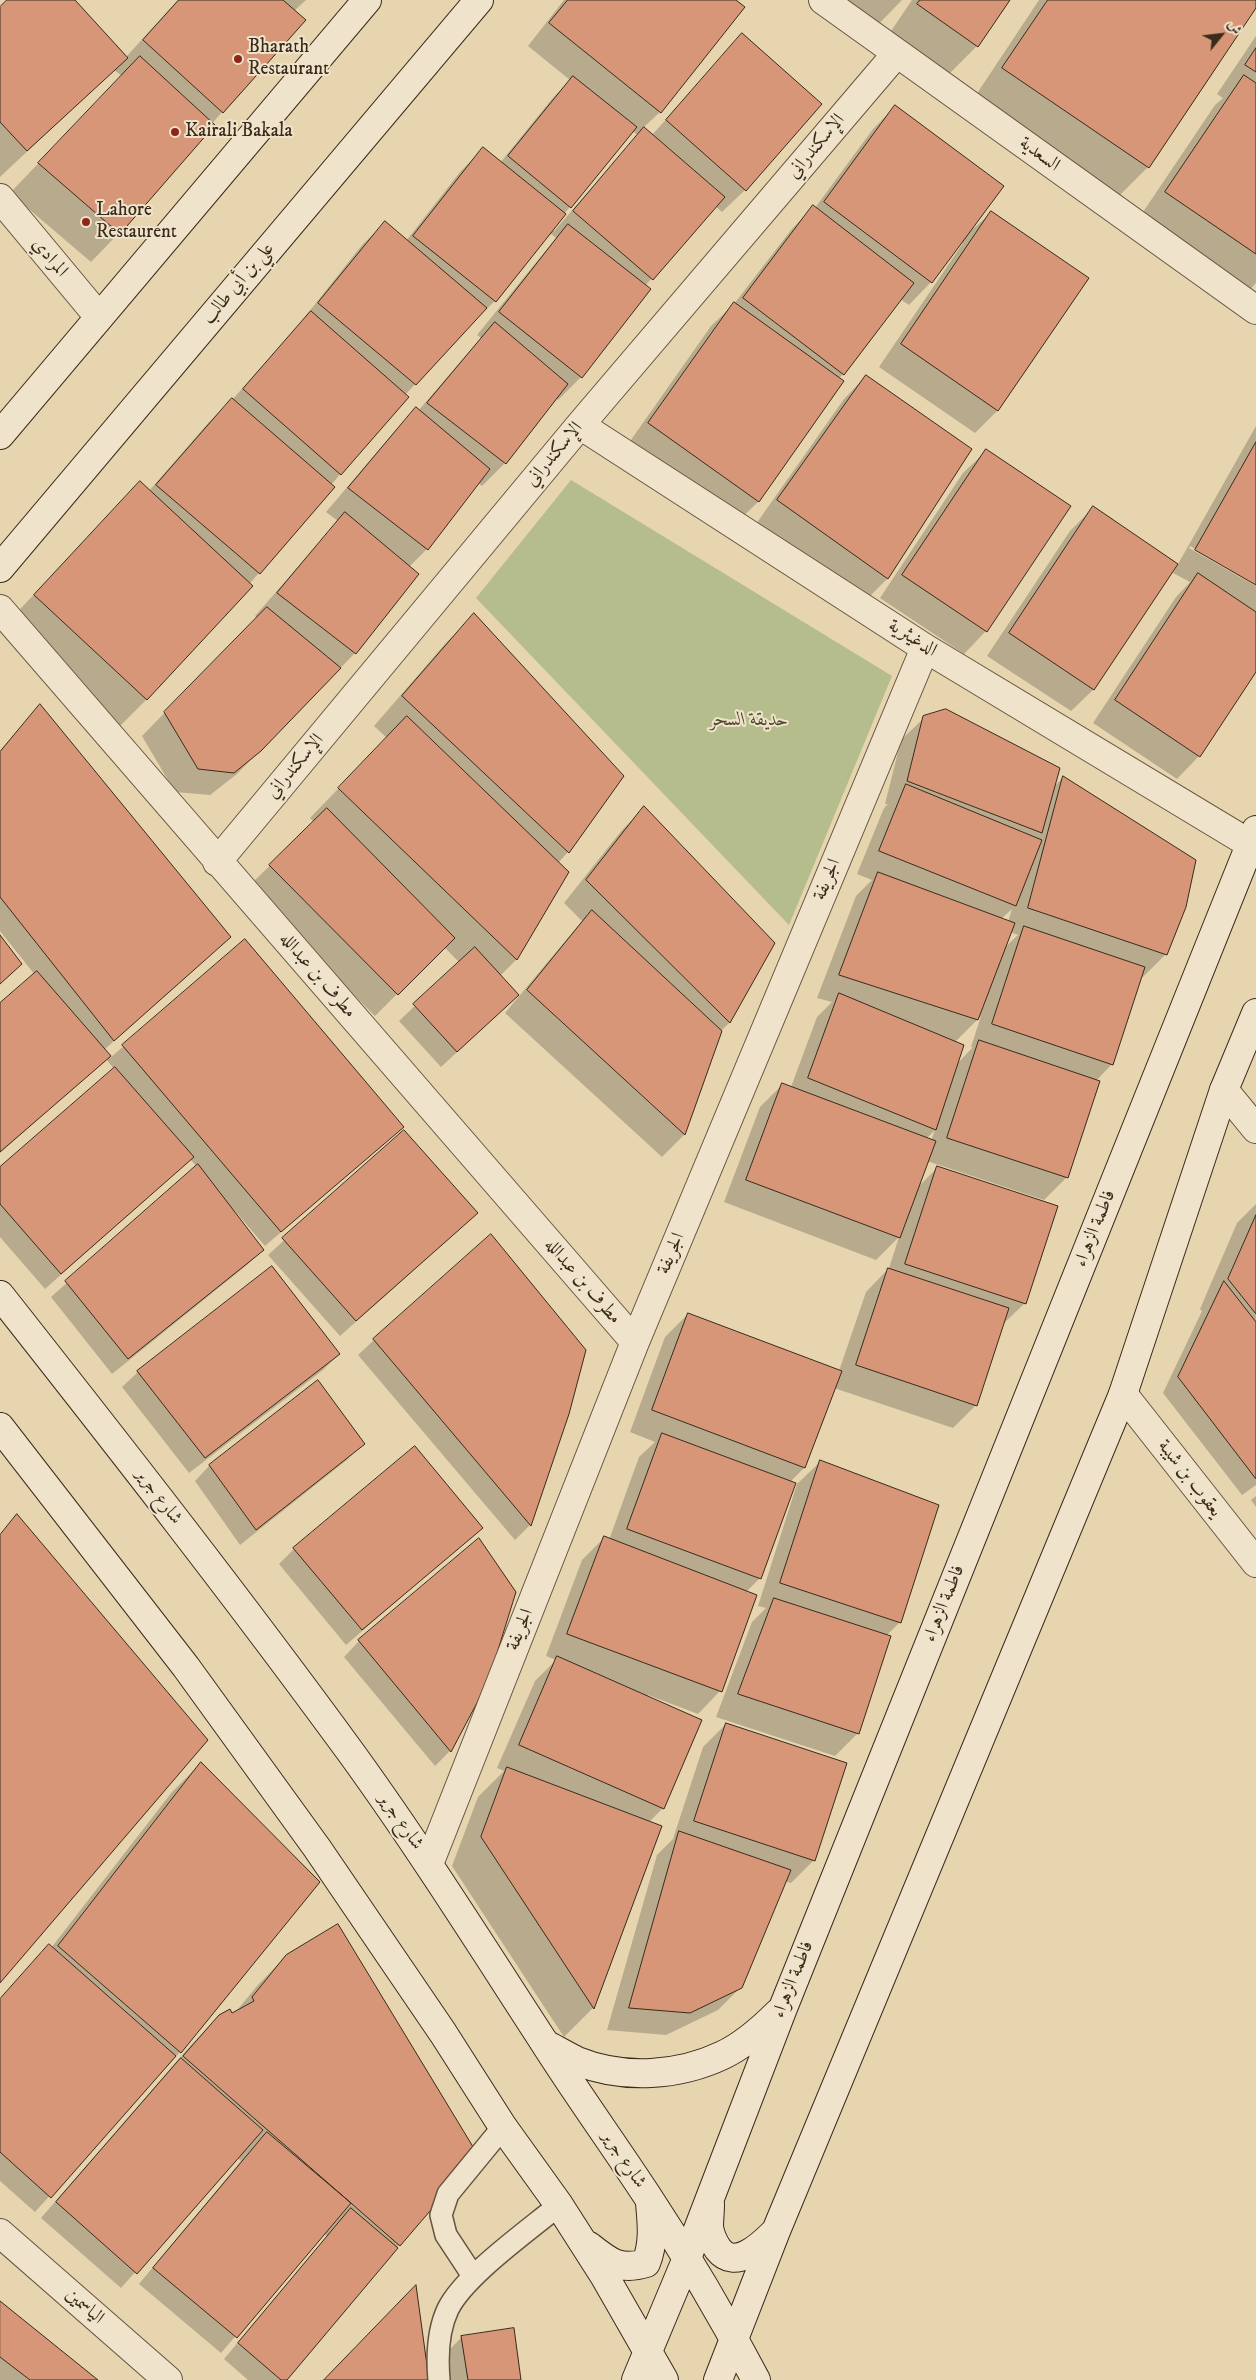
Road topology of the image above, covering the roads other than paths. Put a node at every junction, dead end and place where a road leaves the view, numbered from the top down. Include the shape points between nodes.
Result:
1 (367, 0) edge
2 (479, 0) edge
3 (822, 0) edge
4 (897, 53) junction
5 (0, 198) edge
6 (1256, 310) edge
7 (99, 317) junction
8 (580, 425) junction
9 (0, 435) edge
10 (0, 568) edge
11 (0, 608) edge
12 (925, 648) junction
13 (1253, 837) edge
14 (217, 862) junction
15 (1256, 1013) edge
16 (1224, 1090) junction
17 (1256, 1129) edge
18 (0, 1295) edge
19 (635, 1342) junction
20 (1123, 1394) junction
21 (0, 1427) edge
22 (1256, 1563) edge
23 (429, 1864) junction
24 (783, 2008) junction
25 (545, 2044) junction
26 (503, 2126) junction
27 (710, 2197) junction
28 (650, 2200) junction
29 (559, 2205) junction
30 (776, 2231) junction
31 (0, 2233) edge
32 (579, 2237) junction
33 (687, 2258) junction
34 (474, 2276) junction
35 (734, 2338) junction
36 (649, 2351) junction
37 (168, 2380) edge
38 (440, 2380) edge
39 (636, 2380) edge
40 (664, 2380) edge
41 (718, 2380) edge
42 (756, 2380) edge

1 - 7 main road
2 - 10 main road, علي بن أبي طالب
3 - 4 main road, السعدية
4 - 6 main road, السعدية
4 - 8 main road, الإسكندراني
5 - 7 main road, المرادي
7 - 9 main road
8 - 12 main road, الدغيثرية
8 - 14 main road, الإسكندراني
11 - 14 main road, مطرف بن عبدالله
12 - 13 main road, الدغيثرية
12 - 19 main road, الجريفة
13 - 24 main road, فاطمة الزهراء
14 - 19 main road, مطرف بن عبدالله
15 - 16 main road
16 - 17 main road
16 - 20 main road
18 - 23 main road, شارع جرير via 268,1642
19 - 23 main road, الجريفة
20 - 22 main road, يعقوب بن شيبة
20 - 30 main road
21 - 26 main road via 258,1764 381,1940
23 - 25 main road, شارع جرير
24 - 25 main road via 756,2034 724,2055 689,2068 652,2073 614,2071 578,2061
24 - 27 main road, فاطمة الزهراء
25 - 28 main road, شارع جرير
26 - 29 main road
26 - 34 lane via 448,2194 441,2214 446,2235
27 - 30 main road via 709,2228 716,2245 730,2259 743,2257
27 - 33 main road, فاطمة الزهراء
28 - 32 main road via 653,2236 646,2264 626,2266 608,2261
28 - 33 main road, شارع جرير
29 - 32 main road
29 - 34 lane
30 - 35 main road
31 - 37 main road, الياسمين
32 - 36 main road
33 - 35 main road, شارع جرير
33 - 36 main road, فاطمة الزهراء
34 - 38 lane via 458,2292 441,2330
35 - 41 main road
35 - 42 main road, شارع جرير
36 - 39 main road, فاطمة الزهراء
36 - 40 main road

